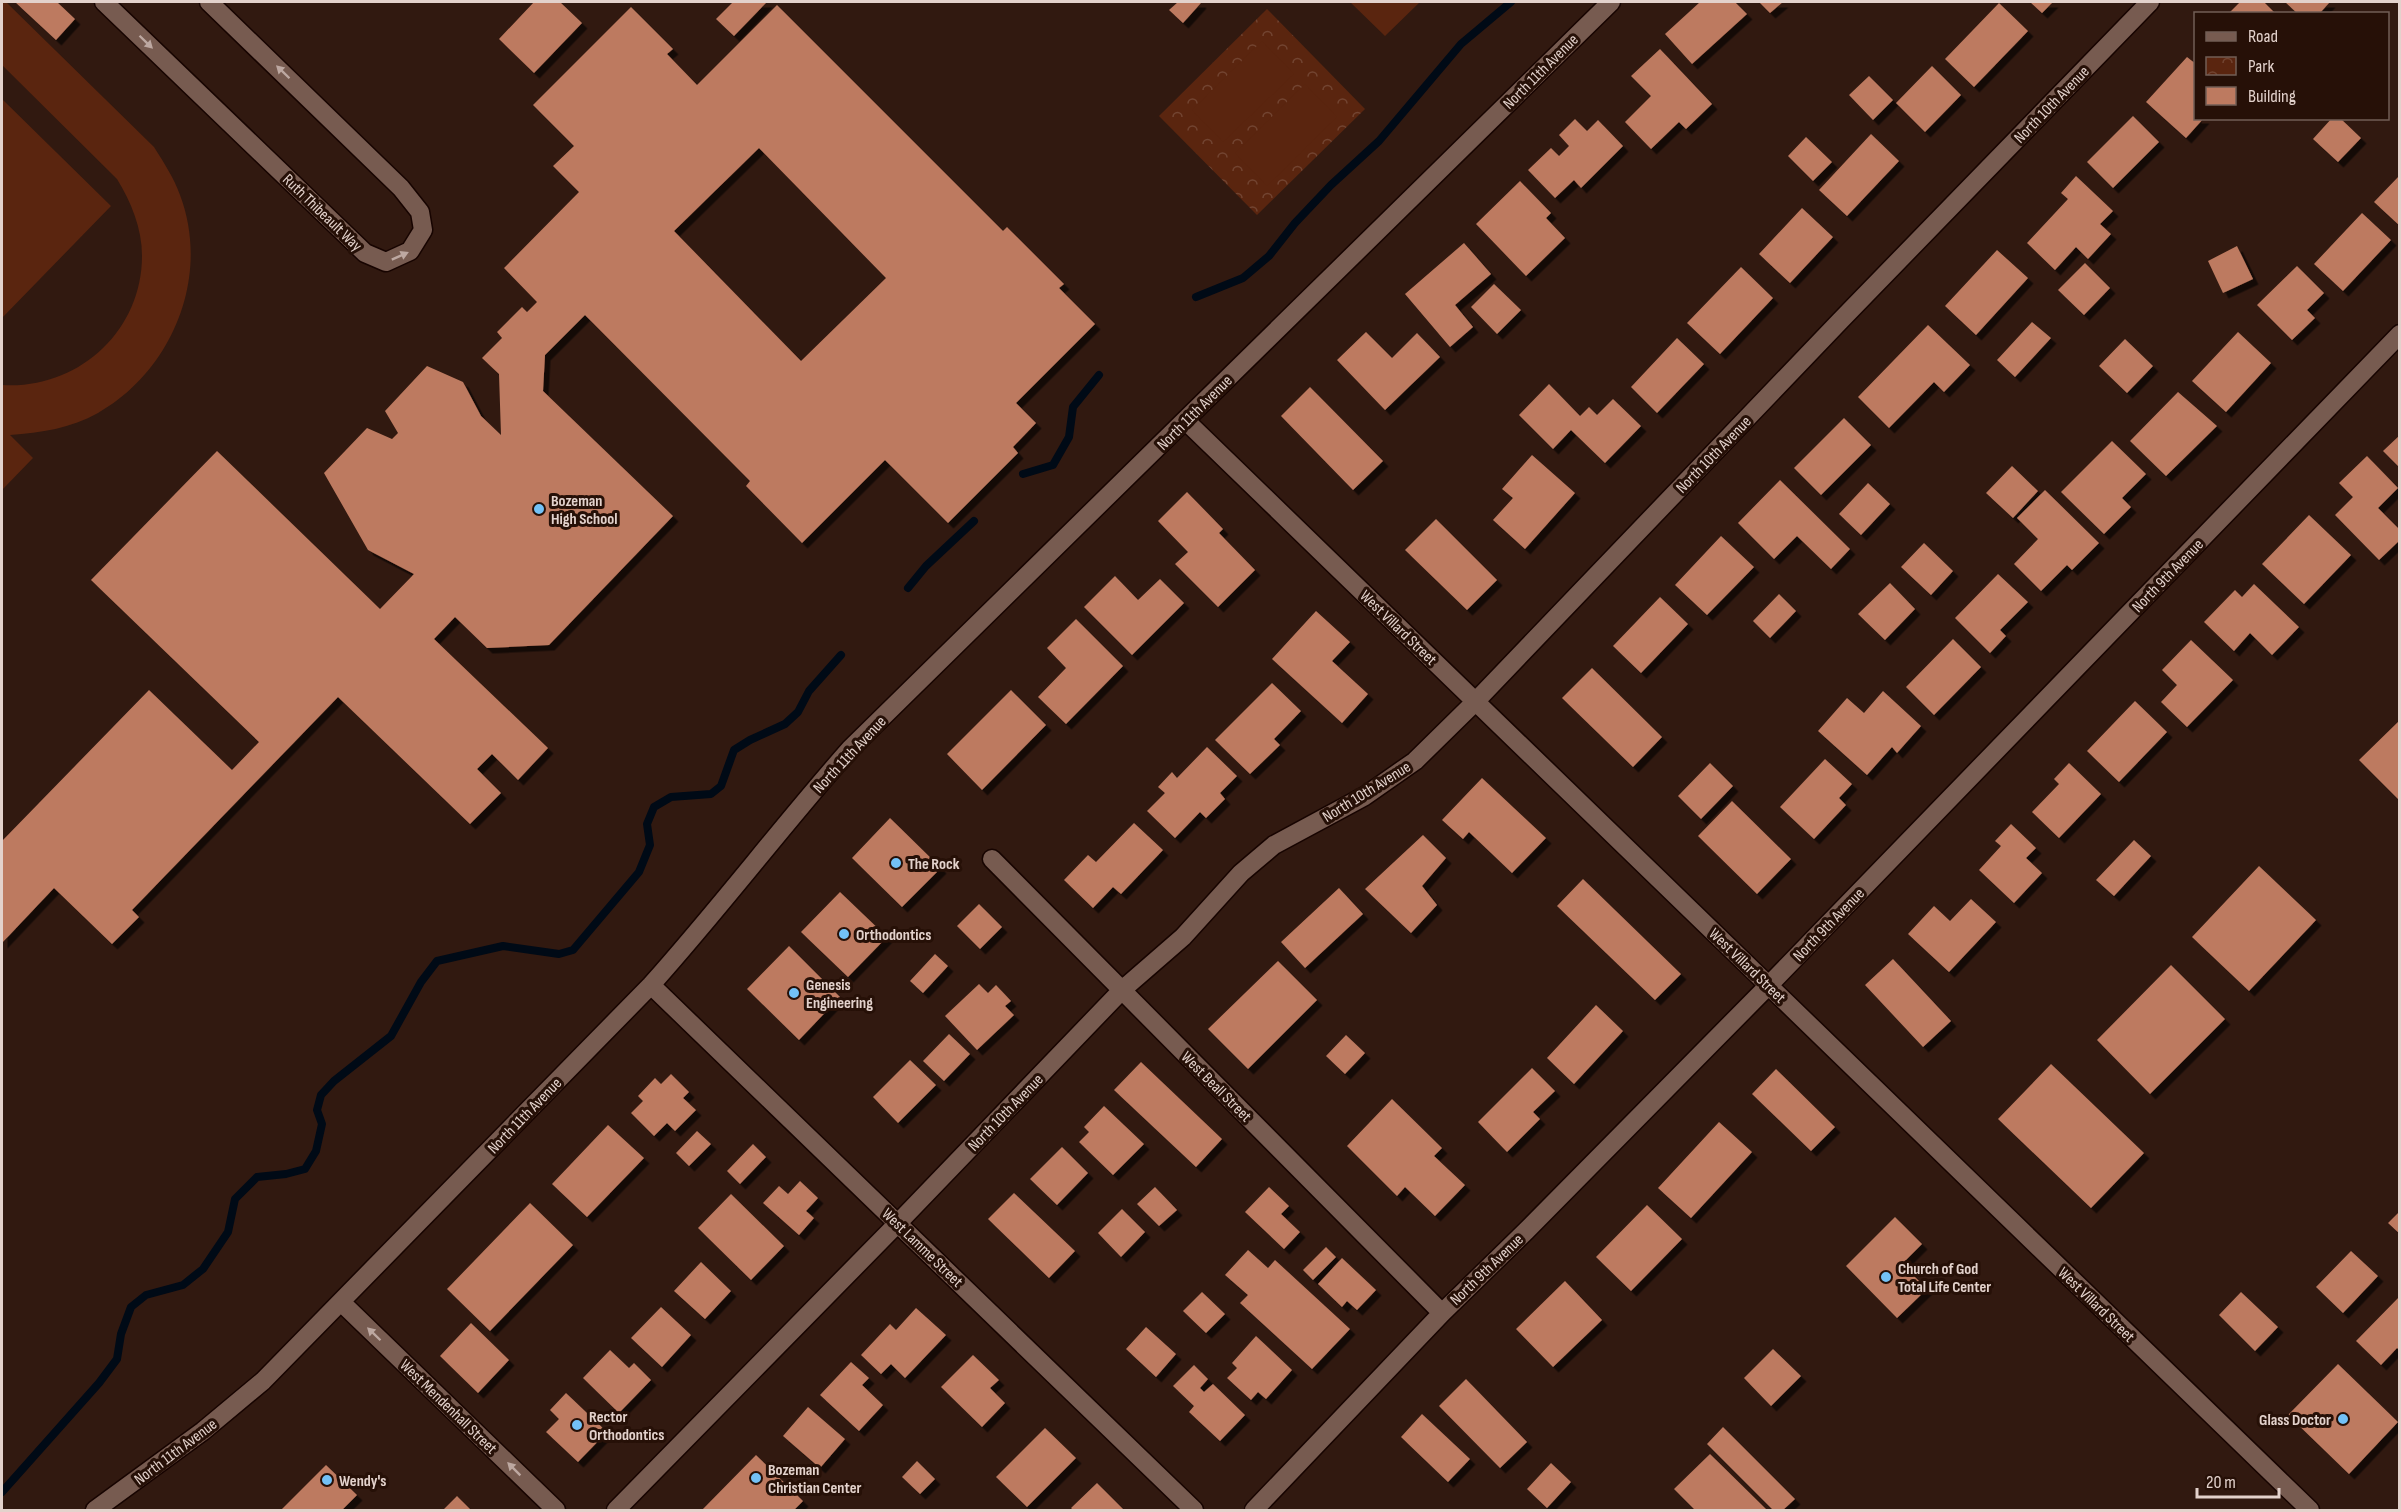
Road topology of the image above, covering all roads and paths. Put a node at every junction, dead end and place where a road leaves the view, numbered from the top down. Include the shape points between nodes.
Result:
1 (104, 2) edge
2 (209, 2) edge
3 (1611, 2) edge
4 (2150, 2) edge
5 (2400, 334) edge
6 (1186, 421) junction
7 (1475, 702) junction
8 (992, 859) dead end
9 (651, 985) junction
10 (1768, 985) junction
11 (1122, 990) junction
12 (898, 1223) junction
13 (340, 1302) junction
14 (1442, 1313) junction
15 (95, 1510) edge
16 (555, 1510) edge
17 (616, 1510) edge
18 (1194, 1510) edge
19 (1254, 1510) edge
20 (2310, 1510) edge

1 -> 2 street, Ruth Thibeault Way via 365,253 386,262 410,251 423,230 420,212 401,188
3 - 6 street, North 11th Avenue
4 - 7 street, North 10th Avenue
5 - 10 street, North 9th Avenue
6 - 7 street, West Villard Street
6 - 9 street, North 11th Avenue via 850,749
7 - 10 street, West Villard Street
7 - 11 street, North 10th Avenue via 1415,761 1365,796 1274,845 1241,873 1183,937
8 - 11 street, West Beall Street
9 - 12 street, West Lamme Street
9 - 13 street, North 11th Avenue
10 - 14 street, North 9th Avenue
10 - 20 street, West Villard Street
11 - 12 street, North 10th Avenue
11 - 14 street, West Beall Street
12 - 17 street, North 10th Avenue
12 - 18 street, West Lamme Street
13 - 15 street, North 11th Avenue via 263,1381 203,1431
16 -> 13 street, West Mendenhall Street
14 - 19 street, North 9th Avenue

